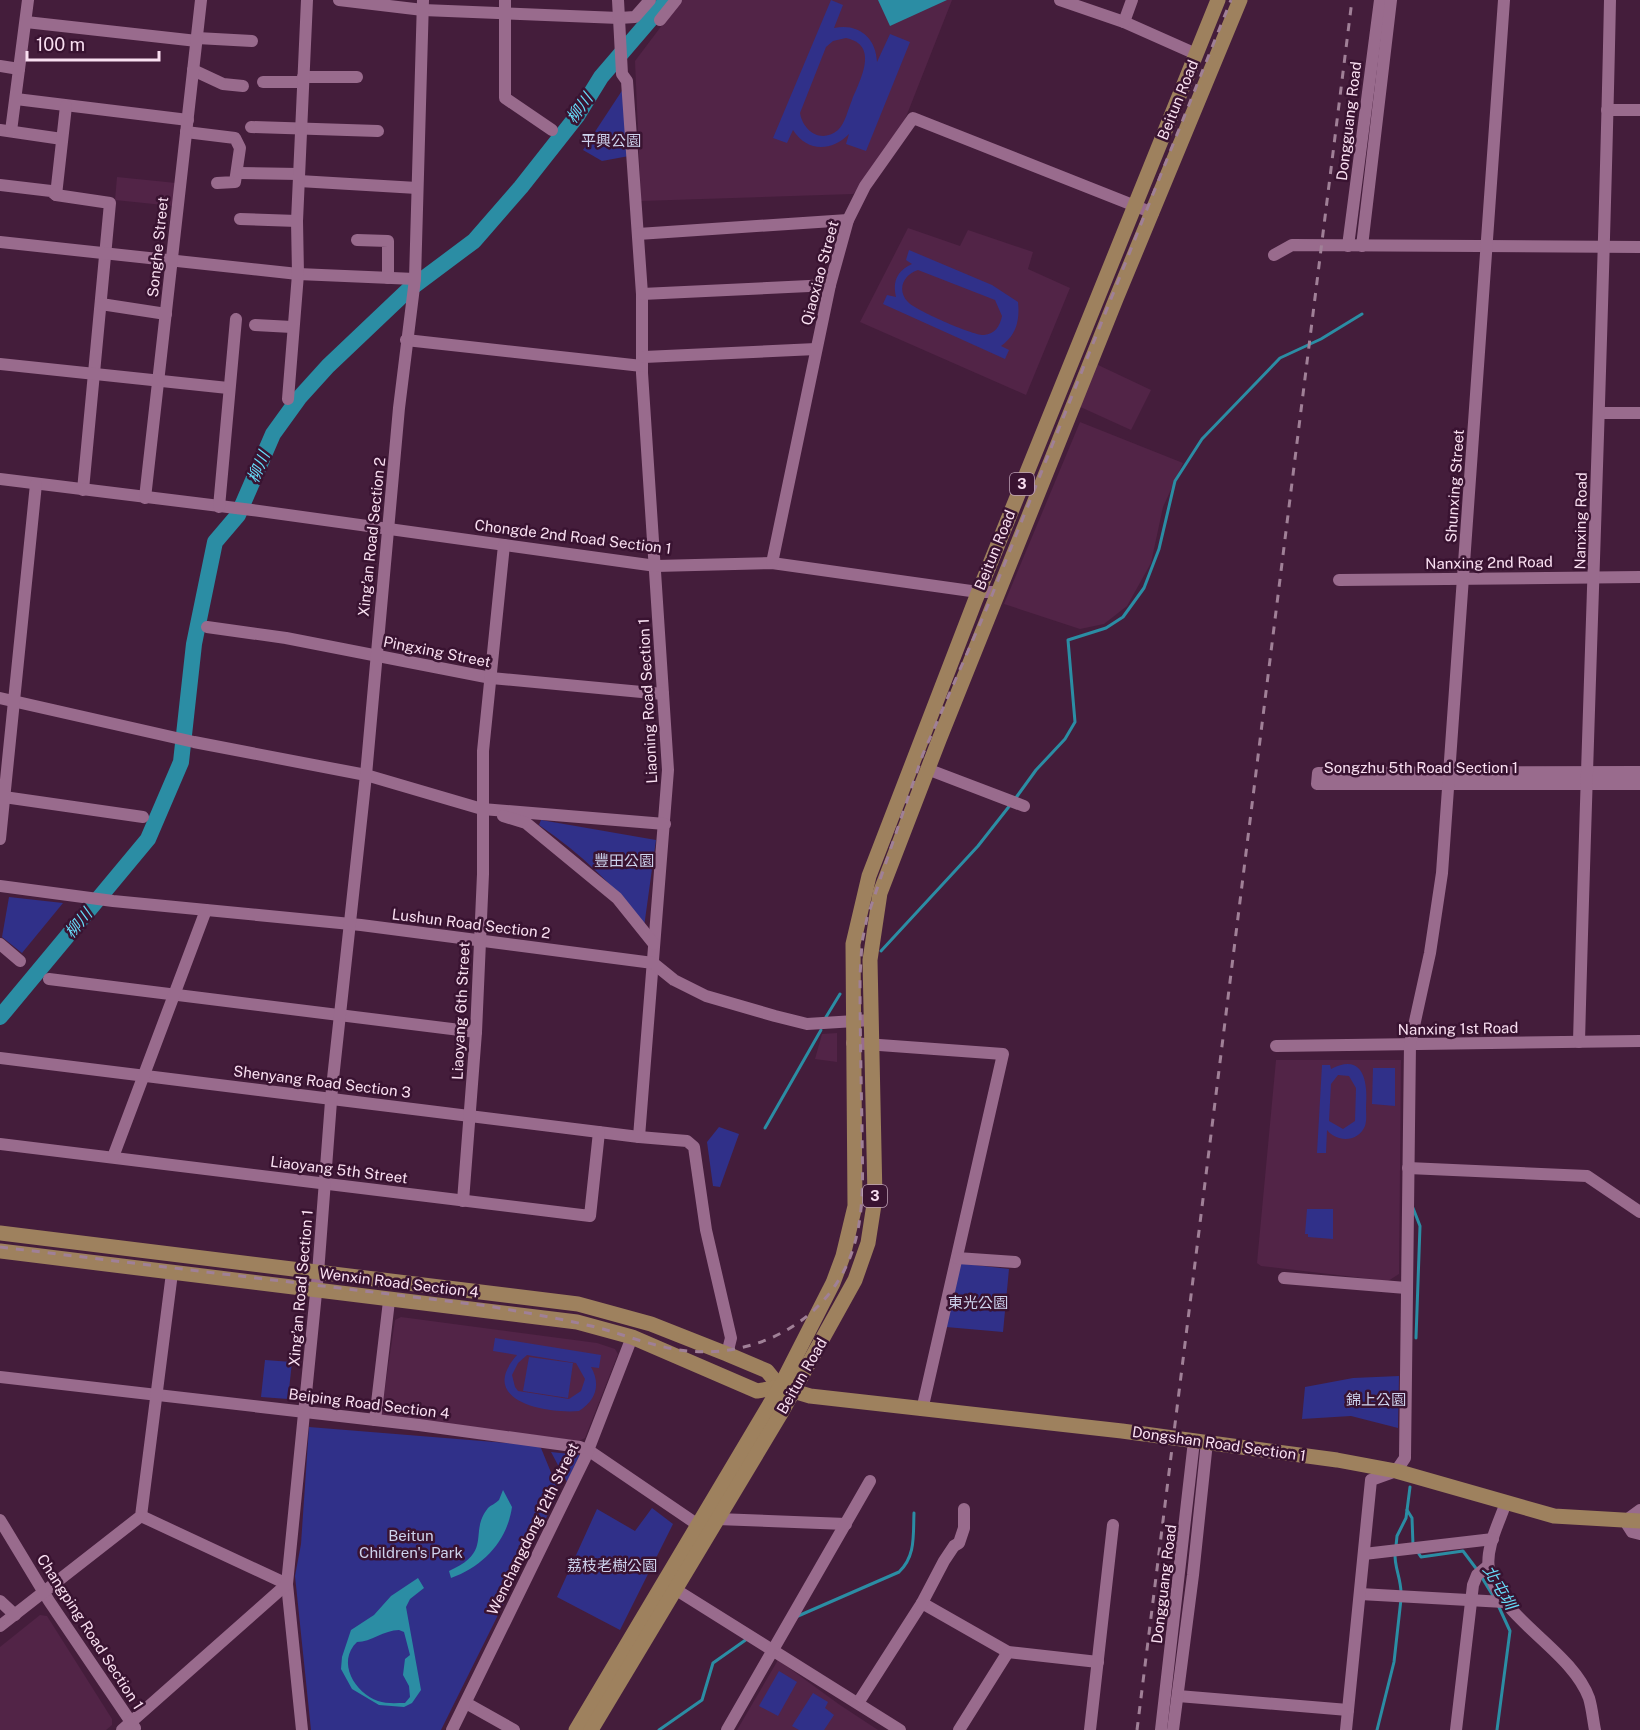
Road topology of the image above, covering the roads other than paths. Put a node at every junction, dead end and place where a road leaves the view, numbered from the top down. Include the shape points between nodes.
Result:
1 (28, 0) edge
2 (201, 0) edge
3 (307, 0) edge
4 (339, 0) edge
5 (505, 0) edge
6 (618, 0) edge
7 (650, 0) edge
8 (676, 0) edge
9 (1060, 0) edge
10 (1132, 0) edge
11 (1218, 0) edge
12 (1240, 0) edge
13 (1380, 0) edge
14 (1391, 0) edge
15 (1504, 0) edge
16 (1610, 0) edge
17 (423, 5) edge
18 (505, 14) junction
19 (619, 18) junction
20 (660, 20) dead end
21 (26, 22) junction
22 (1124, 22) junction
23 (197, 39) junction
24 (252, 41) dead end
25 (1196, 54) junction
26 (0, 66) edge
27 (19, 69) junction
28 (193, 70) junction
29 (357, 77) dead end
30 (303, 79) junction
31 (263, 82) dead end
32 (243, 86) dead end
33 (16, 99) junction
34 (66, 105) junction
35 (1607, 110) junction
36 (1640, 110) edge
37 (187, 126) junction
38 (251, 127) dead end
39 (301, 129) junction
40 (6, 130) edge
41 (552, 130) dead end
42 (378, 131) dead end
43 (62, 139) junction
44 (238, 173) junction
45 (299, 178) junction
46 (217, 183) dead end
47 (0, 185) edge
48 (417, 189) junction
49 (56, 195) junction
50 (1135, 206) junction
51 (1153, 213) junction
52 (240, 219) dead end
53 (848, 220) junction
54 (297, 221) junction
55 (638, 234) junction
56 (357, 240) dead end
57 (0, 242) edge
58 (1348, 246) junction
59 (1362, 246) junction
60 (1487, 246) junction
61 (1603, 246) junction
62 (1640, 247) edge
63 (106, 255) junction
64 (1274, 255) dead end
65 (172, 262) junction
66 (298, 274) junction
67 (388, 278) junction
68 (414, 283) junction
69 (830, 285) junction
70 (642, 294) junction
71 (101, 304) junction
72 (166, 314) junction
73 (236, 320) dead end
74 (255, 325) dead end
75 (292, 327) junction
76 (406, 340) junction
77 (816, 349) junction
78 (643, 362) junction
79 (0, 364) edge
80 (92, 374) junction
81 (159, 379) junction
82 (228, 388) junction
83 (288, 399) dead end
84 (1599, 413) junction
85 (1640, 413) edge
86 (0, 479) edge
87 (36, 484) junction
88 (83, 490) junction
89 (145, 498) junction
90 (223, 507) junction
91 (389, 529) junction
92 (504, 544) junction
93 (772, 563) junction
94 (656, 566) junction
95 (1595, 577) junction
96 (1640, 577) edge
97 (1463, 579) junction
98 (1339, 580) dead end
99 (978, 592) junction
100 (999, 592) junction
101 (207, 627) dead end
102 (375, 655) junction
103 (490, 678) junction
104 (663, 694) junction
105 (0, 698) edge
106 (14, 701) junction
107 (927, 769) junction
108 (1640, 772) edge
109 (366, 775) junction
110 (1586, 778) junction
111 (1447, 779) junction
112 (1640, 784) edge
113 (4, 797) junction
114 (1017, 803) dead end
115 (482, 809) junction
116 (142, 817) dead end
117 (665, 824) junction
118 (0, 839) edge
119 (0, 886) edge
120 (206, 910) junction
121 (351, 924) junction
122 (480, 939) junction
123 (0, 944) edge
124 (654, 944) junction
125 (20, 961) dead end
126 (653, 963) junction
127 (49, 979) dead end
128 (172, 995) junction
129 (342, 1014) junction
130 (871, 1020) junction
131 (852, 1021) junction
132 (476, 1032) junction
133 (1640, 1041) edge
134 (1579, 1042) junction
135 (852, 1043) junction
136 (871, 1043) junction
137 (1410, 1044) junction
138 (1276, 1046) dead end
139 (0, 1058) edge
140 (143, 1077) junction
141 (331, 1099) junction
142 (469, 1115) junction
143 (599, 1132) junction
144 (639, 1137) junction
145 (0, 1144) edge
146 (113, 1157) junction
147 (1408, 1168) junction
148 (326, 1183) junction
149 (463, 1202) junction
150 (1635, 1208) edge
151 (0, 1233) edge
152 (0, 1251) edge
153 (957, 1258) junction
154 (1015, 1262) dead end
155 (172, 1273) junction
156 (318, 1273) junction
157 (1284, 1278) dead end
158 (1406, 1288) junction
159 (316, 1291) junction
160 (389, 1301) junction
161 (632, 1337) junction
162 (727, 1354) junction
163 (0, 1377) edge
164 (787, 1390) junction
165 (158, 1395) junction
166 (922, 1410) junction
167 (305, 1412) junction
168 (375, 1420) junction
169 (1200, 1442) junction
170 (588, 1450) junction
171 (1396, 1471) junction
172 (870, 1481) dead end
173 (1506, 1502) junction
174 (964, 1509) dead end
175 (1640, 1510) edge
176 (141, 1516) junction
177 (0, 1520) edge
178 (1632, 1521) edge
179 (846, 1524) junction
180 (1113, 1525) dead end
181 (708, 1526) junction
182 (1640, 1534) edge
183 (1493, 1539) junction
184 (1364, 1554) junction
185 (1488, 1566) junction
186 (287, 1584) junction
187 (670, 1586) junction
188 (43, 1592) junction
189 (1360, 1594) junction
190 (0, 1601) edge
191 (1471, 1601) junction
192 (1504, 1602) junction
193 (922, 1603) junction
194 (15, 1615) junction
195 (0, 1626) edge
196 (774, 1651) junction
197 (1008, 1652) junction
198 (1098, 1662) junction
199 (1178, 1696) junction
200 (466, 1703) junction
201 (858, 1703) junction
202 (1348, 1710) junction
203 (130, 1728) edge
204 (302, 1730) edge
205 (452, 1730) edge
206 (514, 1730) edge
207 (576, 1730) edge
208 (591, 1730) edge
209 (727, 1730) edge
210 (900, 1730) edge
211 (959, 1730) edge
212 (1090, 1730) edge
213 (1161, 1730) edge
214 (1173, 1730) edge
215 (1346, 1730) edge
216 (1456, 1730) edge
217 (1595, 1730) edge

1 - 21 street
2 - 23 street, Songhe Street
3 - 30 street
4 - 17 street
5 - 18 street
6 - 19 street
7 - 19 street via 635,17
8 - 20 street
9 - 22 street
10 - 22 street
11 - 25 main road, Beitun Road / 3
12 - 51 main road, Beitun Road / 3
13 - 58 street, Dongguang Road
14 - 59 street, Dongguang Road
15 - 60 street, Shunxing Street
16 - 35 street, Nanxing Road
17 - 18 street
17 - 48 street
18 - 19 street
18 - 41 street via 506,98
19 - 55 street, Liaoning Road Section 1
21 - 23 street
21 - 27 street
22 - 25 street
23 - 24 street
23 - 28 street, Songhe Street
25 - 50 main road, Beitun Road / 3
26 - 27 street
27 - 33 street
28 - 32 street via 223,84
28 - 37 street, Songhe Street
29 - 30 street
30 - 31 street
30 - 39 street
33 - 34 street
33 - 40 street
34 - 37 street
34 - 43 street
35 - 36 street
35 - 61 street, Nanxing Road
37 - 44 street via 235,138 240,148
37 - 65 street, Songhe Street
38 - 39 street
39 - 42 street
39 - 45 street
40 - 43 street
43 - 49 street
44 - 45 street
44 - 46 street via 235,182
45 - 48 street
45 - 54 street
47 - 49 street via 51,191
48 - 68 street
49 - 63 street via 110,203
50 - 51 street, Qiaoxiao Street
50 - 53 street, Qiaoxiao Street via 913,118 866,186
50 - 99 main road, Beitun Road / 3
51 - 100 main road, Beitun Road / 3
52 - 54 street
53 - 55 street
53 - 69 street, Qiaoxiao Street
54 - 66 street
55 - 70 street, Liaoning Road Section 1
56 - 67 street via 388,241
57 - 63 street
58 - 59 street
58 - 64 street via 1292,245
59 - 60 street
60 - 61 street
60 - 97 street, Shunxing Street
61 - 62 street
61 - 84 street, Nanxing Road
63 - 65 street
63 - 71 street
65 - 66 street
65 - 72 street, Songhe Street
66 - 67 street
66 - 75 street
67 - 68 street
68 - 76 street, Xing’an Road Section 2
69 - 70 street
69 - 77 street, Qiaoxiao Street
70 - 78 street, Liaoning Road Section 1
71 - 72 street
71 - 80 street
72 - 81 street, Songhe Street
73 - 82 street
74 - 75 street
75 - 83 street
76 - 78 street
76 - 91 street, Xing’an Road Section 2
77 - 78 street
77 - 93 street, Qiaoxiao Street
78 - 94 street, Liaoning Road Section 1
79 - 80 street
80 - 81 street
80 - 88 street
81 - 82 street
81 - 89 street, Songhe Street
82 - 90 street
84 - 85 street
84 - 95 street, Nanxing Road
86 - 87 street
87 - 88 street
87 - 106 street
88 - 89 street
89 - 90 street
90 - 91 street, Chongde 2nd Road Section 1
91 - 92 street, Chongde 2nd Road Section 1
91 - 102 street, Xing’an Road Section 2
92 - 94 street, Chongde 2nd Road Section 1
92 - 103 street, Liaoyang 6th Street
93 - 94 street, Chongde 2nd Road Section 1
93 - 99 street, Chongde 2nd Road Section 1
94 - 104 street, Liaoning Road Section 1
95 - 96 street, Nanxing 2nd Road
95 - 97 street, Nanxing 2nd Road
95 - 110 street, Nanxing Road
97 - 98 street, Nanxing 2nd Road
97 - 111 street, Shunxing Street
99 - 100 street, Chongde 2nd Road Section 1
99 - 131 main road, Beitun Road / 3 via 869,876 856,923
100 - 107 main road, Beitun Road / 3
101 - 102 street, Pingxing Street
102 - 103 street, Pingxing Street
102 - 109 street, Xing’an Road Section 2
103 - 104 street, Pingxing Street
103 - 115 street, Liaoyang 6th Street
104 - 117 street, Liaoning Road Section 1 via 668,770
105 - 106 street
106 - 109 street via 194,742
106 - 113 street
107 - 114 street
107 - 130 main road, Beitun Road / 3 via 880,893 870,960
108 - 110 street, Songzhu 5th Road Section 1
109 - 115 street
109 - 121 street, Xing’an Road Section 1
110 - 111 street, Songzhu 5th Road Section 1
110 - 112 street, Songzhu 5th Road Section 1
110 - 134 street, Nanxing Road
111 - 111 street, Songzhu 5th Road Section 1 via 1318,773 1317,784
111 - 137 street, Shunxing Street via 1436,914
113 - 116 street
113 - 118 street
115 - 117 street
115 - 122 street, Liaoyang 6th Street
115 - 124 street via 526,823 617,898
117 - 124 street, Liaoning Road Section 1
119 - 120 street, Lushun Road Section 2
120 - 121 street, Lushun Road Section 2
120 - 128 street
121 - 122 street, Lushun Road Section 2
121 - 129 street, Xing’an Road Section 1
122 - 126 street, Lushun Road Section 2
122 - 132 street, Liaoyang 6th Street
123 - 125 street
124 - 126 street, Liaoning Road Section 1
126 - 131 street, Lushun Road Section 2 via 674,980 706,996 807,1024
126 - 144 street, Liaoning Road Section 1
127 - 128 street
128 - 129 street
128 - 140 street
129 - 132 street
129 - 141 street, Xing’an Road Section 1
130 - 131 street, Lushun Road Section 2
130 - 136 main road, Beitun Road / 3
131 - 135 main road, Beitun Road / 3
132 - 142 street, Liaoyang 6th Street
133 - 134 street, Nanxing 1st Road
134 - 137 street, Nanxing 1st Road
135 - 136 street
135 - 164 main road, Beitun Road / 3 via 855,1206 851,1229 833,1283
136 - 153 street via 1003,1054
136 - 164 main road, Beitun Road / 3 via 876,1182 868,1243 851,1289
137 - 138 street, Nanxing 1st Road
137 - 147 street, Shunxing Street
139 - 140 street, Shenyang Road Section 3
140 - 141 street, Shenyang Road Section 3
140 - 146 street
141 - 142 street, Shenyang Road Section 3
141 - 148 street, Xing’an Road Section 1
142 - 143 street, Shenyang Road Section 3
142 - 149 street, Liaoyang 6th Street
143 - 144 street, Shenyang Road Section 3
143 - 149 street, Liaoyang 5th Street via 590,1216
144 - 162 street via 687,1141 694,1147 706,1230 731,1338
145 - 146 street, Liaoyang 5th Street
146 - 148 street, Liaoyang 5th Street
147 - 150 street via 1587,1176
147 - 158 street, Shunxing Street
148 - 149 street, Liaoyang 5th Street
148 - 156 street, Xing’an Road Section 1
151 - 156 main road, Wenxin Road Section 4
152 - 155 main road, Wenxin Road Section 4
153 - 154 street
153 - 166 street
155 - 159 main road, Wenxin Road Section 4
155 - 165 street
156 - 159 street, Xing’an Road Section 1
156 - 162 main road, Wenxin Road Section 4 via 578,1304 651,1324
157 - 158 street
158 - 171 street, Shunxing Street via 1405,1458
159 - 160 main road, Wenxin Road Section 4
159 - 167 street, Xing’an Road Section 1
160 - 161 main road, Wenxin Road Section 4 via 577,1323
160 - 168 street
161 - 164 main road, Wenxin Road Section 4 via 757,1391
161 - 170 street, Wenchangdong 12th Street
162 - 164 main road, Wenxin Road Section 4 via 767,1371
163 - 165 street, Beiping Road Section 4
164 - 166 main road, Dongshan Road Section 1
164 - 181 main road, Beitun Road / 3
165 - 167 street, Beiping Road Section 4
165 - 176 street
166 - 169 main road, Dongshan Road Section 1
167 - 168 street, Beiping Road Section 4
167 - 186 street, Xing’an Road Section 1
168 - 170 street, Beiping Road Section 4
169 - 171 main road, Dongshan Road Section 1
169 - 199 street, Dongguang Road
169 - 213 street, Dongguang Road
170 - 181 street, Beiping Road Section 4
170 - 200 street, Wenchangdong 12th Street
171 - 173 main road, Dongshan Road Section 1
171 - 184 street via 1371,1480
172 - 179 street
173 - 178 main road, Dongshan Road Section 1 via 1554,1516
173 - 183 street
174 - 193 street via 959,1543
175 - 178 street
176 - 186 street
176 - 188 street
177 - 188 street, Changping Road Section 1
178 - 182 street via 1632,1532
179 - 181 street
179 - 196 street
180 - 198 street
181 - 187 main road, Beitun Road / 3
183 - 184 street
183 - 185 street
184 - 189 street
185 - 191 street via 1477,1575
185 - 192 street
186 - 203 street via 143,1710
186 - 204 street, Xing’an Road Section 1
187 - 196 street
187 - 207 main road, Beitun Road / 3
187 - 208 main road, Beitun Road / 3
188 - 194 street
188 - 203 street, Changping Road Section 1
189 - 191 street
189 - 202 street
190 - 194 street
191 - 192 street
191 - 216 street
192 - 217 street via 1552,1647 1583,1687
193 - 197 street
193 - 201 street
194 - 195 street
196 - 201 street
196 - 209 street
197 - 198 street
197 - 211 street
198 - 212 street
199 - 202 street
199 - 214 street, Dongguang Road
200 - 205 street, Wenchangdong 12th Street
200 - 206 street
201 - 210 street
202 - 215 street

